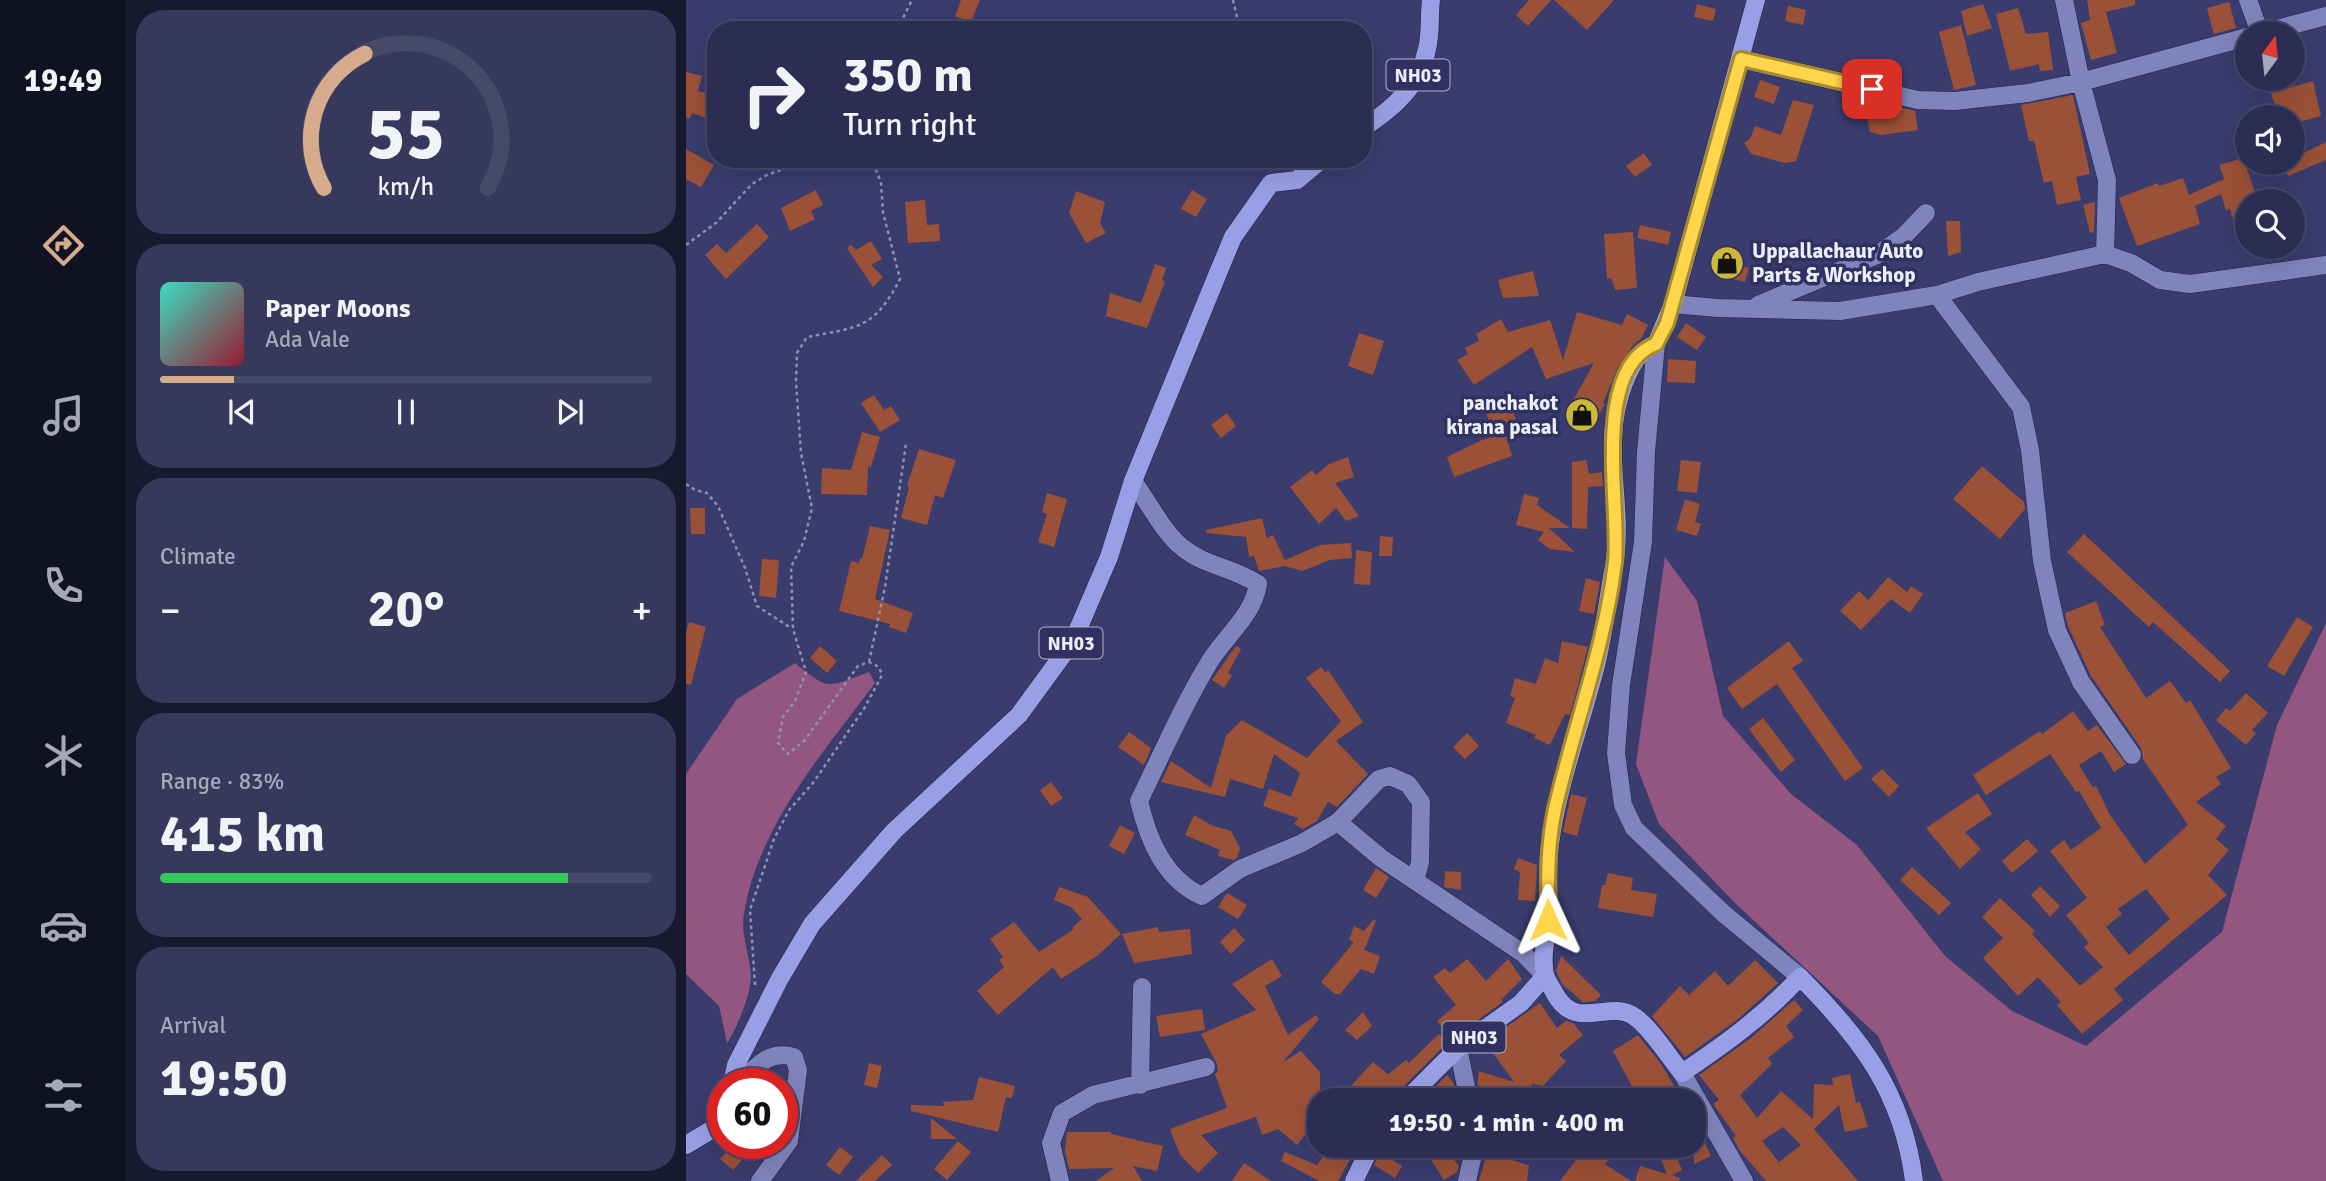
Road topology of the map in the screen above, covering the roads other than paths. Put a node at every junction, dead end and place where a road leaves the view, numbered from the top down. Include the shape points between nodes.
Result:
1 (1431, 0) edge
2 (1756, 0) edge
3 (2064, 0) edge
4 (2248, 0) edge
5 (2326, 16) edge
6 (2256, 21) edge
7 (2305, 21) edge
8 (2235, 40) edge
9 (1741, 59) junction
10 (2081, 82) junction
11 (1372, 123) edge
12 (1311, 168) edge
13 (1926, 213) dead end
14 (2105, 254) junction
15 (2326, 265) edge
16 (1937, 295) junction
17 (1673, 304) junction
18 (1749, 309) junction
19 (1656, 344) junction
20 (1133, 481) junction
21 (2132, 755) dead end
22 (1338, 822) junction
23 (1415, 881) junction
24 (1545, 976) junction
25 (1800, 977) junction
26 (1142, 987) dead end
27 (1458, 1048) junction
28 (1206, 1067) dead end
29 (735, 1068) edge
30 (758, 1068) edge
31 (797, 1068) edge
32 (1682, 1073) junction
33 (1140, 1085) junction
34 (1418, 1088) edge
35 (1466, 1088) edge
36 (707, 1132) edge
37 (686, 1145) edge
38 (1365, 1158) edge
39 (1472, 1158) edge
40 (776, 1159) edge
41 (760, 1181) edge
42 (1060, 1181) edge
43 (1354, 1181) edge
44 (1467, 1181) edge
45 (1744, 1181) edge
46 (1914, 1181) edge

1 - 11 main road, NH03 via 1427,49 1418,78 1386,114
2 - 9 main road
3 - 10 street
4 - 6 street
5 - 7 street
8 - 10 street
9 - 10 street via 1919,100 2028,93
9 - 17 main road
10 - 14 street via 2107,180
12 - 20 main road, NH03 via 1297,180 1270,183 1233,237
13 - 18 street via 1877,255
14 - 15 street via 2160,280 2190,284
14 - 16 street
16 - 18 street via 1840,311
16 - 21 street via 2021,407 2042,561 2057,630 2081,682
17 - 18 street
17 - 19 main road
19 - 24 main road via 1644,348 1633,363 1612,421 1615,562 1597,662 1553,820
19 - 25 street via 1643,542 1621,685 1616,753 1623,804 1634,828 1723,913
20 - 22 street via 1182,548 1258,584 1256,598 1211,659 1139,801 1144,824 1163,864 1184,888 1202,896 1240,869 1302,844
20 - 29 main road, NH03 via 1109,557 1073,641 1020,715 894,831 812,924
22 - 23 street
22 - 23 street via 1379,779 1390,776 1408,785 1421,802 1420,862
23 - 24 street via 1524,954
24 - 27 main road, NH03 via 1521,1003
24 - 32 main road via 1558,999 1586,1016 1621,1010 1636,1017
25 - 32 main road via 1740,1035
25 - 46 main road via 1840,1018 1885,1082 1903,1121
26 - 33 street
27 - 34 main road, NH03
27 - 35 street
28 - 33 street
30 - 31 street via 769,1057 782,1054 794,1057
32 - 45 street
33 - 42 street via 1093,1095 1062,1113 1051,1143
36 - 37 main road
38 - 43 main road
39 - 44 street
40 - 41 street

